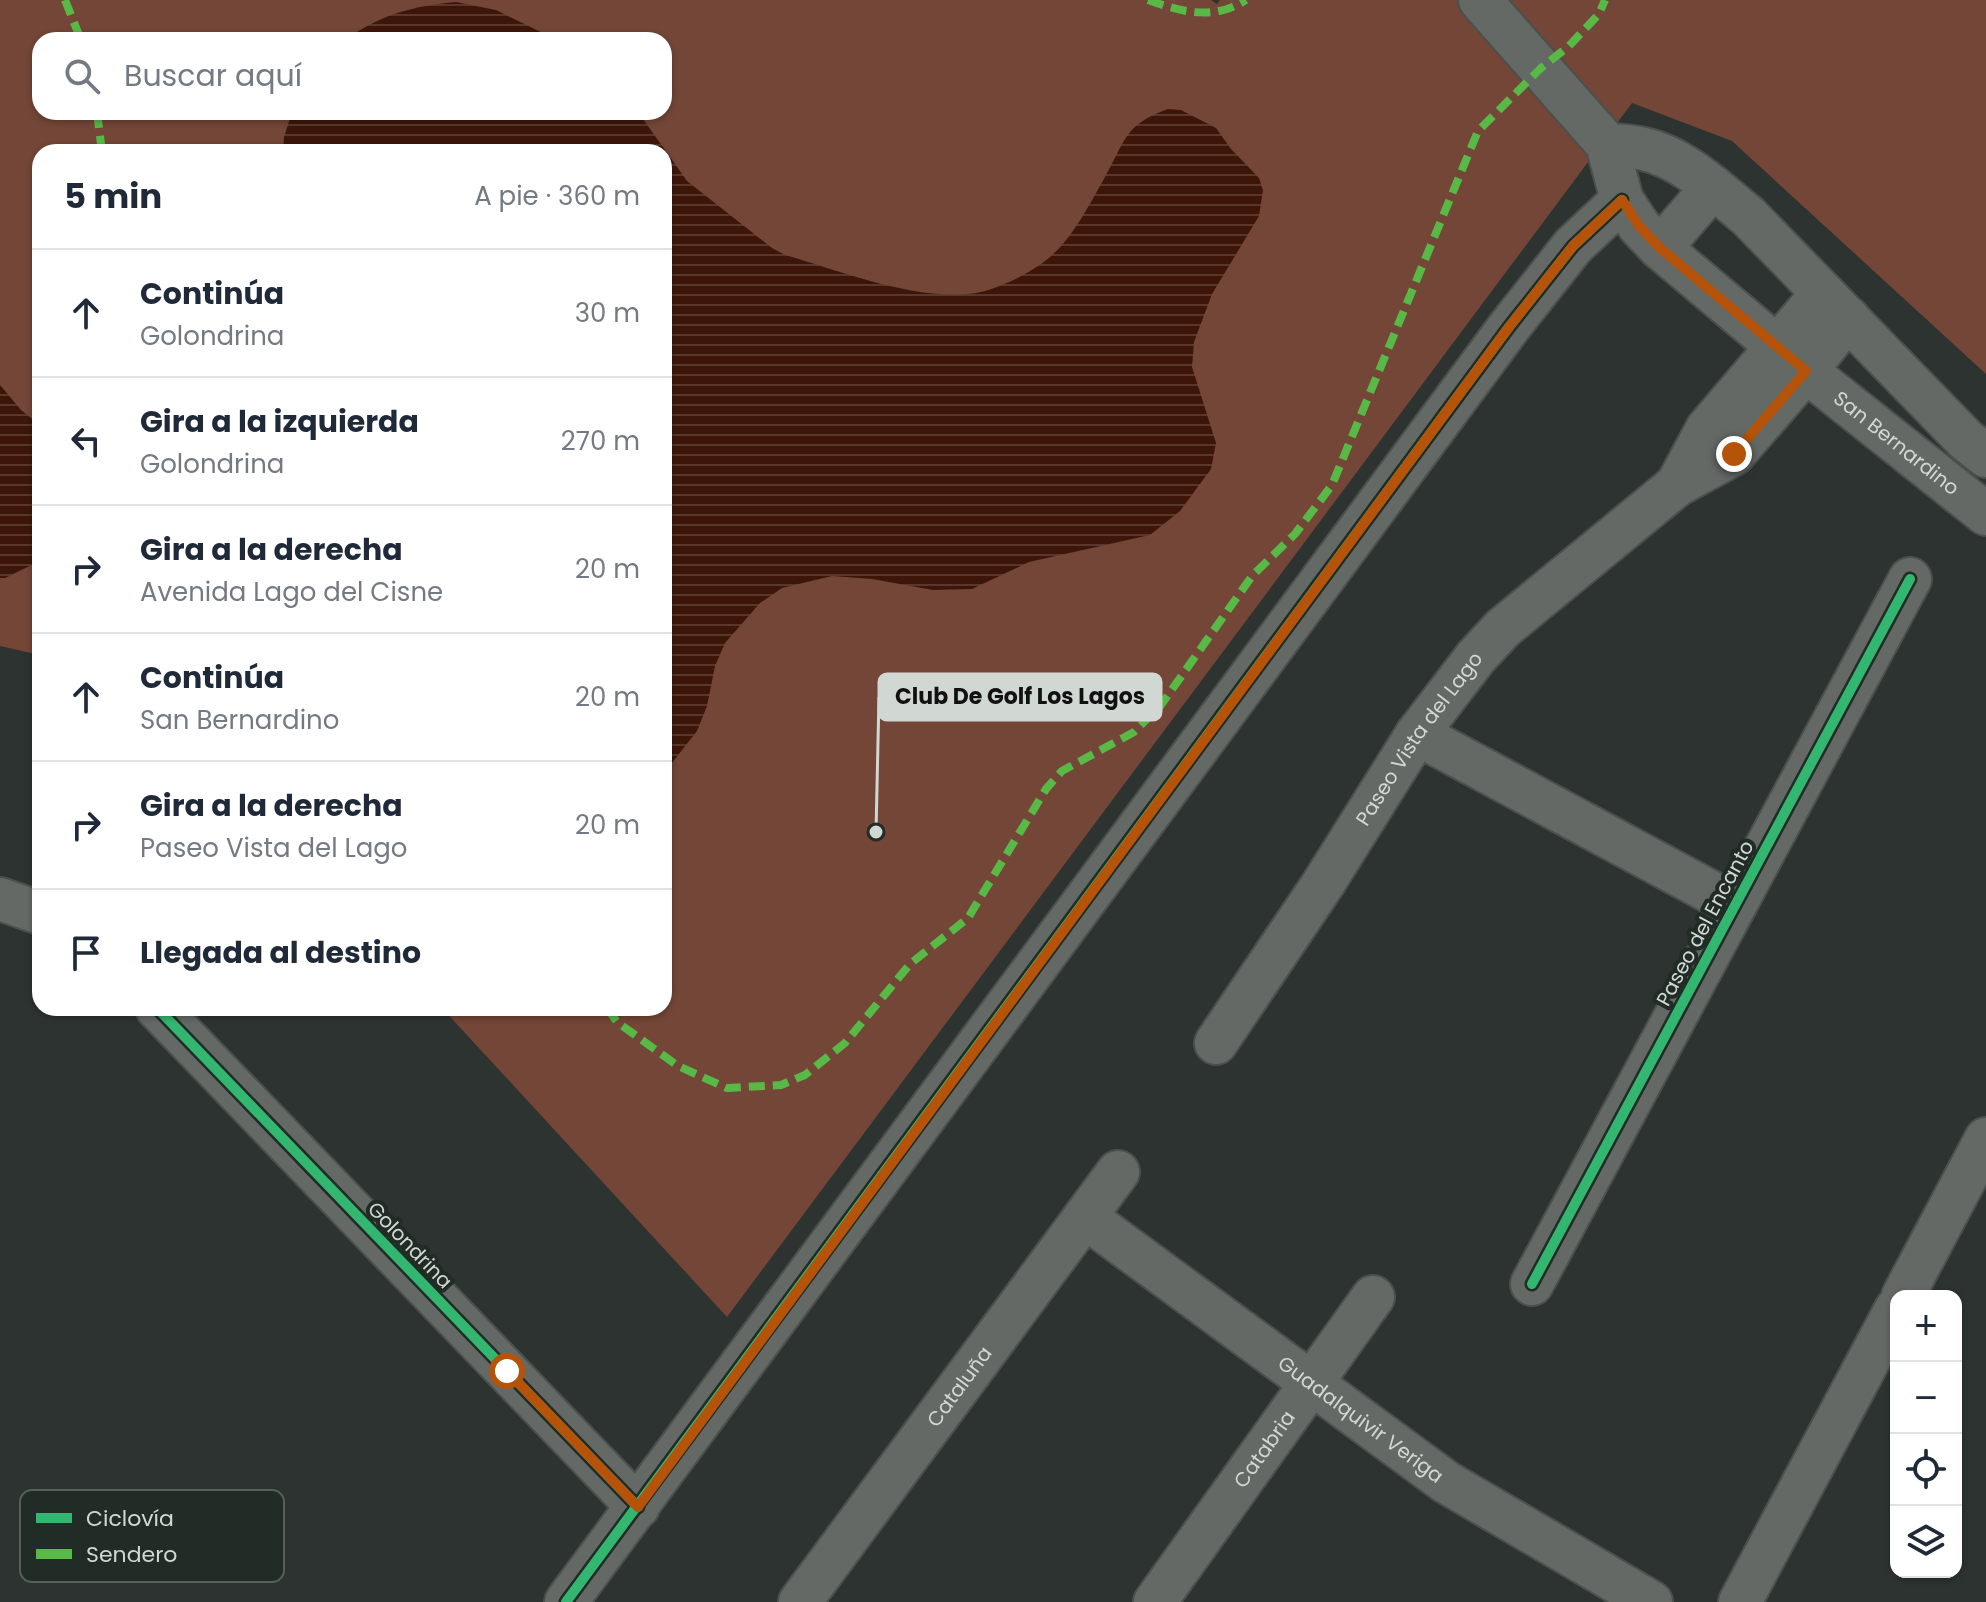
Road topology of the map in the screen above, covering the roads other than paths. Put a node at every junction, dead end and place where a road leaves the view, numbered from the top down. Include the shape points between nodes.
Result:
1 (1480, 0) edge
2 (1607, 144) junction
3 (1713, 187) junction
4 (1622, 200) junction
5 (1660, 248) junction
6 (1836, 306) junction
7 (1792, 359) junction
8 (1986, 456) edge
9 (1986, 514) edge
10 (1910, 579) dead end
11 (1417, 734) junction
12 (0, 899) edge
13 (1735, 905) junction
14 (32, 910) edge
15 (165, 1016) edge
16 (1216, 1043) dead end
17 (1986, 1139) edge
18 (1118, 1172) dead end
19 (1085, 1217) junction
20 (1532, 1284) dead end
21 (1906, 1290) edge
22 (1373, 1297) dead end
23 (1890, 1320) edge
24 (1312, 1382) junction
25 (638, 1507) junction
26 (566, 1602) edge
27 (800, 1602) edge
28 (1155, 1602) edge
29 (1651, 1602) edge
30 (1740, 1602) edge

1 - 2 street
2 - 3 street via 1646,149
2 - 4 street
3 - 5 street
3 - 6 street
4 - 5 street, San Bernardino
4 - 25 street via 1573,246 1509,327
5 - 7 street, San Bernardino
6 - 7 street, Paseo Vista del Lago
6 - 8 street
7 - 9 street, San Bernardino
7 - 11 street, Paseo Vista del Lago via 1734,454 1677,485 1503,628
10 - 13 street, Paseo del Encanto
11 - 13 street
11 - 16 street, Paseo Vista del Lago
12 - 14 street
13 - 20 street, Paseo del Encanto
15 - 25 street, Golondrina
17 - 21 street
18 - 19 street, Cataluña
19 - 24 street, Guadalquivir Veriga
19 - 27 street, Cataluña
22 - 24 street, Catabria
23 - 30 street
24 - 28 street, Catabria
24 - 29 street, Guadalquivir Veriga via 1446,1482
25 - 26 street

